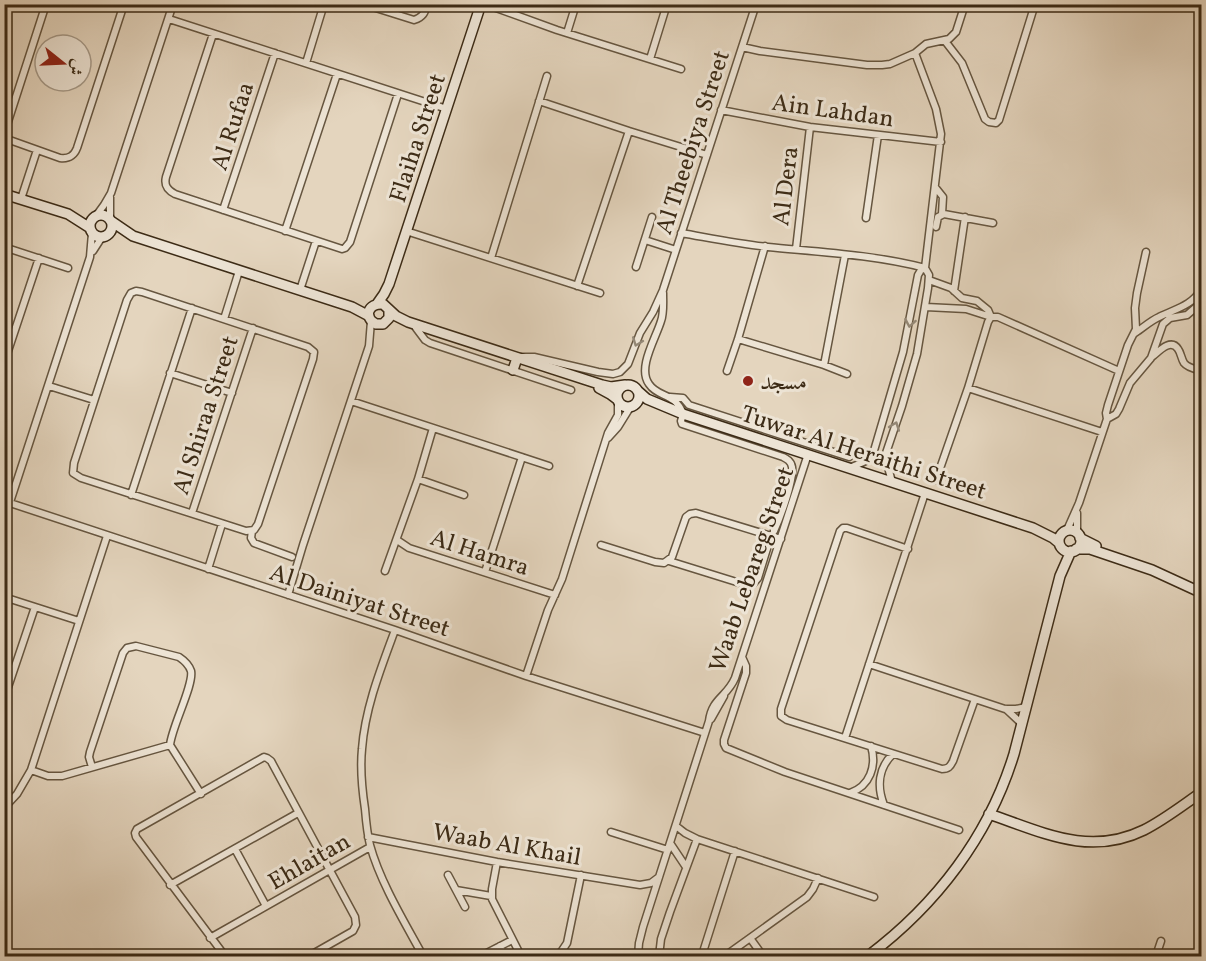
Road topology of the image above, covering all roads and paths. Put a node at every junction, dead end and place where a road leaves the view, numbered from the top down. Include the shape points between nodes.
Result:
1 (46, 4) edge
2 (124, 4) edge
3 (173, 4) edge
4 (324, 4) edge
5 (363, 4) edge
6 (427, 4) edge
7 (483, 4) edge
8 (576, 4) edge
9 (667, 4) edge
10 (756, 4) edge
11 (965, 4) edge
12 (1035, 4) edge
13 (169, 18) junction
14 (567, 33) junction
15 (213, 34) junction
16 (945, 41) junction
17 (742, 47) junction
18 (275, 53) junction
19 (915, 53) junction
20 (650, 59) junction
21 (306, 63) junction
22 (681, 69) dead end
23 (337, 74) junction
24 (547, 76) dead end
25 (398, 94) junction
26 (539, 100) junction
27 (447, 110) junction
28 (721, 110) junction
29 (810, 127) junction
30 (629, 131) junction
31 (878, 135) junction
32 (4, 136) edge
33 (941, 142) junction
34 (37, 150) junction
35 (707, 155) junction
36 (935, 187) junction
37 (111, 193) junction
38 (4, 194) edge
39 (21, 199) junction
40 (223, 210) junction
41 (68, 214) junction
42 (95, 216) junction
43 (937, 216) junction
44 (652, 217) dead end
45 (965, 217) junction
46 (866, 218) dead end
47 (111, 220) junction
48 (993, 223) dead end
49 (936, 227) dead end
50 (91, 230) junction
51 (285, 231) junction
52 (406, 231) junction
53 (681, 233) junction
54 (104, 236) junction
55 (133, 236) junction
56 (645, 240) junction
57 (316, 241) junction
58 (765, 246) junction
59 (4, 247) edge
60 (796, 249) junction
61 (676, 250) junction
62 (1146, 252) dead end
63 (845, 255) junction
64 (90, 256) junction
65 (39, 258) junction
66 (491, 258) junction
67 (636, 267) dead end
68 (68, 268) dead end
69 (925, 268) junction
70 (239, 271) junction
71 (929, 280) junction
72 (389, 284) junction
73 (577, 286) junction
74 (1202, 288) edge
75 (300, 290) junction
76 (663, 290) junction
77 (954, 291) junction
78 (600, 293) dead end
79 (1202, 302) edge
80 (375, 305) junction
81 (352, 307) junction
82 (926, 307) junction
83 (192, 308) junction
84 (388, 309) junction
85 (653, 312) junction
86 (662, 315) junction
87 (991, 317) junction
88 (224, 318) junction
89 (370, 319) junction
90 (383, 324) junction
91 (253, 328) junction
92 (1135, 333) junction
93 (738, 339) junction
94 (369, 346) junction
95 (1152, 356) junction
96 (4, 363) edge
97 (515, 363) junction
98 (824, 365) junction
99 (1119, 370) junction
100 (727, 371) dead end
101 (1202, 372) edge
102 (171, 373) junction
103 (847, 375) dead end
104 (625, 385) junction
105 (49, 386) junction
106 (968, 388) junction
107 (571, 390) dead end
108 (638, 392) junction
109 (232, 393) junction
110 (670, 397) junction
111 (94, 400) junction
112 (351, 401) junction
113 (618, 401) junction
114 (632, 406) junction
115 (683, 414) junction
116 (1107, 420) junction
117 (707, 421) junction
118 (433, 428) junction
119 (704, 431) junction
120 (1102, 432) junction
121 (730, 434) junction
122 (606, 441) junction
123 (808, 454) junction
124 (522, 457) junction
125 (849, 458) dead end
126 (549, 466) dead end
127 (848, 468) junction
128 (418, 479) junction
129 (936, 480) dead end
130 (892, 482) junction
131 (925, 493) junction
132 (131, 495) junction
133 (464, 495) dead end
134 (7, 501) edge
135 (192, 513) junction
136 (222, 524) junction
137 (1033, 528) junction
138 (252, 531) junction
139 (774, 531) dead end
140 (1072, 533) junction
141 (107, 536) junction
142 (780, 539) junction
143 (397, 540) junction
144 (770, 542) dead end
145 (1060, 544) junction
146 (601, 545) dead end
147 (908, 549) junction
148 (1074, 550) junction
149 (292, 557) dead end
150 (669, 561) junction
151 (208, 569) junction
152 (386, 571) dead end
153 (484, 572) junction
154 (1060, 576) junction
155 (1202, 587) edge
156 (1202, 592) edge
157 (288, 595) junction
158 (555, 595) junction
159 (4, 597) edge
160 (34, 607) junction
161 (79, 621) junction
162 (395, 630) junction
163 (742, 657) junction
164 (869, 664) junction
165 (526, 676) junction
166 (4, 699) edge
167 (975, 699) junction
168 (1026, 707) junction
169 (1005, 709) junction
170 (1022, 724) junction
171 (705, 733) junction
172 (845, 738) junction
173 (170, 744) junction
174 (871, 746) junction
175 (893, 754) junction
176 (92, 767) junction
177 (31, 770) junction
178 (872, 772) junction
179 (881, 774) junction
180 (1202, 792) edge
181 (850, 793) junction
182 (201, 794) junction
183 (884, 805) junction
184 (4, 808) edge
185 (298, 813) junction
186 (989, 814) junction
187 (676, 826) junction
188 (959, 830) dead end
189 (611, 832) dead end
190 (368, 837) junction
191 (697, 839) junction
192 (370, 847) junction
193 (669, 847) junction
194 (235, 849) junction
195 (735, 851) junction
196 (497, 862) junction
197 (686, 867) junction
198 (329, 870) junction
199 (448, 874) dead end
200 (581, 875) junction
201 (660, 876) junction
202 (818, 878) junction
203 (170, 885) junction
204 (640, 885) junction
205 (456, 890) junction
206 (491, 896) junction
207 (874, 897) dead end
208 (653, 898) junction
209 (266, 906) junction
210 (465, 907) dead end
211 (210, 938) junction
212 (750, 938) junction
213 (512, 940) junction
214 (1161, 941) dead end
215 (500, 946) junction
216 (225, 957) edge
217 (309, 957) edge
218 (423, 957) edge
219 (482, 957) edge
220 (506, 957) edge
221 (521, 957) edge
222 (554, 957) edge
223 (638, 957) edge
224 (659, 957) edge
225 (702, 957) edge
226 (724, 957) edge
227 (763, 957) edge
228 (868, 957) edge
229 (1156, 957) edge

1 - 32 street
2 - 34 street via 76,152 64,158
3 - 13 street
4 - 21 street
5 - 6 street via 414,20 423,15
7 - 14 street
7 - 27 street, Flaiha Street
8 - 14 street
9 - 20 street
10 - 17 street, Al Theebiya Street
11 - 16 street via 956,32
12 - 16 street via 996,123 985,119 962,63
13 - 15 street
13 - 37 street
14 - 20 street
15 - 18 street
15 - 40 street via 165,182 170,192
16 - 19 street via 926,44
17 - 19 street via 874,66
17 - 28 street, Al Theebiya Street
18 - 21 street
18 - 40 street, Al Rufaa
19 - 33 street via 938,117
20 - 22 street
21 - 23 street
23 - 25 street
23 - 51 street
24 - 26 street
25 - 27 street
25 - 57 street via 348,246 342,249
26 - 30 street
26 - 66 street
27 - 52 street, Flaiha Street
28 - 29 street, Ain Lahdan
28 - 35 street, Al Theebiya Street
29 - 31 street, Ain Lahdan
29 - 60 street, Al Dera
30 - 35 street
30 - 73 street
31 - 33 street, Ain Lahdan
31 - 46 street
32 - 34 street
33 - 36 street
34 - 39 street
35 - 53 street, Al Theebiya Street
36 - 43 street
36 - 43 street via 944,200
37 - 42 street
37 - 47 street
38 - 39 street
39 - 41 street
40 - 51 street
41 - 42 street
41 - 50 street
42 - 47 street via 104,215
42 - 50 street
43 - 45 street
43 - 49 street
43 - 69 street
44 - 56 street
45 - 48 street
45 - 77 street
47 - 54 street via 111,229
47 - 55 street
50 - 54 street
50 - 64 street
51 - 57 street
52 - 66 street
52 - 72 street, Flaiha Street
53 - 58 street
53 - 61 street, Al Theebiya Street
54 - 55 street
54 - 64 street
55 - 70 street
56 - 61 street
56 - 67 street
57 - 75 street
58 - 60 street
58 - 93 street
59 - 65 street
60 - 63 street
61 - 76 street, Al Theebiya Street
62 - 92 street via 1137,293
63 - 69 street
63 - 98 street
64 - 105 street
65 - 68 street
65 - 96 street
66 - 73 street
69 - 71 street
69 -> 127 street via 918,275 903,352 873,454 867,461
70 - 75 street
70 - 88 street
71 - 77 street
71 - 82 street
72 - 80 street, Flaiha Street
72 - 84 street, Flaiha Street
73 - 78 street
74 - 92 street via 1185,306 1156,318
75 - 81 street
76 - 85 street, Al Theebiya Street
76 - 86 street, Al Theebiya Street
77 - 87 street via 981,304
79 - 95 street via 1187,315 1166,321
80 - 81 street
80 - 84 street via 382,304
80 - 89 street via 369,310
81 - 89 street
82 - 87 street via 966,309
130 -> 82 street via 885,453 912,372
83 - 88 street
83 - 102 street
83 - 111 street via 142,292 131,293
84 - 90 street via 389,318
84 - 97 street via 408,322
85 - 86 street
85 -> 97 street, Al Theebiya Street via 628,364 620,372 588,370 529,356
86 - 110 street, Al Theebiya Street via 645,374 652,388
87 - 99 street
87 - 106 street
88 - 91 street
89 - 90 street
89 - 94 street
90 - 94 street
90 - 97 street via 416,328
91 - 109 street, Al Shiraa Street
91 - 138 street via 308,348 314,356 258,524
92 - 99 street
93 - 98 street
93 - 100 street
94 - 112 street
95 - 101 street via 1167,345 1174,345 1186,365
95 - 116 street via 1130,383 1116,414
97 - 104 street via 602,385
97 - 107 street
97 - 113 street via 601,389
98 - 103 street
99 - 116 street
102 - 109 street
102 - 132 street
104 - 108 street
104 - 113 street via 618,391
105 - 111 street
105 - 134 street
106 - 120 street
106 - 129 street
108 - 114 street via 638,400
108 - 115 street, Tuwar Al Heraithi Street
109 - 135 street, Al Shiraa Street
110 - 115 street, Al Theebiya Street
110 - 125 street via 683,398 689,405
111 - 132 street via 73,473
112 - 118 street
112 - 157 street
113 - 114 street
113 - 122 street via 618,415
114 - 115 street, Tuwar Al Heraithi Street via 645,404
114 - 122 street
115 - 117 street, Tuwar Al Heraithi Street
115 - 119 street, Al Theebiya Street via 682,424
116 - 120 street
117 - 119 street
117 - 121 street, Tuwar Al Heraithi Street
118 - 124 street
118 - 128 street, Al Hamra
119 - 121 street
120 - 140 street
121 - 123 street, Tuwar Al Heraithi Street
121 - 139 street via 791,463 785,501
122 - 158 street
123 - 127 street, Tuwar Al Heraithi Street
123 - 142 street, Waab Lebareg Street
124 - 126 street
124 - 153 street
127 - 130 street, Tuwar Al Heraithi Street
128 - 133 street
128 - 143 street, Al Hamra
130 - 131 street, Tuwar Al Heraithi Street
131 - 137 street, Tuwar Al Heraithi Street
131 - 147 street
132 - 135 street
134 - 141 street, Al Dainiyat Street
135 - 136 street
136 - 138 street
136 - 151 street
137 - 140 street, Tuwar Al Heraithi Street
137 - 145 street, Tuwar Al Heraithi Street
138 - 149 street via 254,543
140 - 145 street via 1060,536
140 - 148 street via 1080,544
140 - 155 street, Tuwar Al Heraithi Street via 1095,546
141 - 151 street, Al Dainiyat Street
141 - 161 street
142 - 150 street via 690,514
142 - 163 street, Waab Lebareg Street
143 - 152 street, Al Hamra
143 - 153 street, Al Hamra via 409,548
144 - 150 street via 752,585
145 - 148 street via 1066,551
145 - 154 street
146 - 150 street via 655,562
147 - 164 street
147 - 172 street via 847,528 840,531 781,716
148 - 154 street
148 - 156 street via 1090,549
151 - 157 street, Al Dainiyat Street
153 - 158 street, Al Hamra
154 - 168 street
157 - 162 street, Al Dainiyat Street
158 - 165 street
159 - 160 street
160 - 161 street
160 - 166 street
161 - 177 street
162 - 165 street, Al Dainiyat Street
162 - 190 street via 365,725 361,773
163 - 171 street, Waab Lebareg Street via 734,682
163 - 181 street via 746,673 724,740 726,748
164 - 167 street
164 - 172 street
165 - 171 street, Al Dainiyat Street
167 - 169 street
167 - 175 street via 951,766 942,769
168 - 169 street
168 - 170 street
169 - 170 street
170 - 186 street via 1010,768
171 - 187 street, Waab Lebareg Street
172 - 174 street
173 - 176 street
173 - 176 street via 190,670 179,657 133,646 123,652 90,752
173 - 182 street
174 - 175 street
174 - 178 street
175 - 179 street
176 - 177 street via 56,777
177 - 184 street
178 - 179 street
178 - 181 street via 862,787
179 - 183 street
180 - 186 street via 1147,828 1103,842 1068,841
181 - 183 street
182 - 185 street via 264,757 271,762
182 - 203 street via 135,833
183 - 188 street
185 - 194 street
185 - 198 street
186 - 228 street via 943,885 904,927
187 - 191 street
187 - 193 street, Waab Lebareg Street
189 - 193 street
190 - 192 street
190 - 196 street, Waab Al Khail
191 - 195 street
191 - 197 street
192 - 198 street, Ehlaitan
192 - 218 street
193 - 197 street
193 - 201 street, Waab Lebareg Street
194 - 203 street
194 - 209 street, Ehlaitan
195 - 202 street
195 - 225 street
196 - 200 street, Waab Al Khail
196 - 206 street
197 - 224 street
198 - 209 street, Ehlaitan
198 - 217 street via 356,925 353,931
199 - 205 street
200 - 204 street, Waab Al Khail
200 - 222 street via 567,943
201 - 204 street
201 - 208 street, Waab Lebareg Street
202 - 207 street
202 - 212 street via 807,897
203 - 211 street
204 - 208 street
205 - 206 street
205 - 210 street
206 - 213 street
208 - 223 street, Waab Lebareg Street
209 - 211 street, Ehlaitan
211 - 216 street
212 - 226 street
212 - 227 street
213 - 215 street
213 - 221 street
214 - 229 street
215 - 219 street
215 - 220 street

